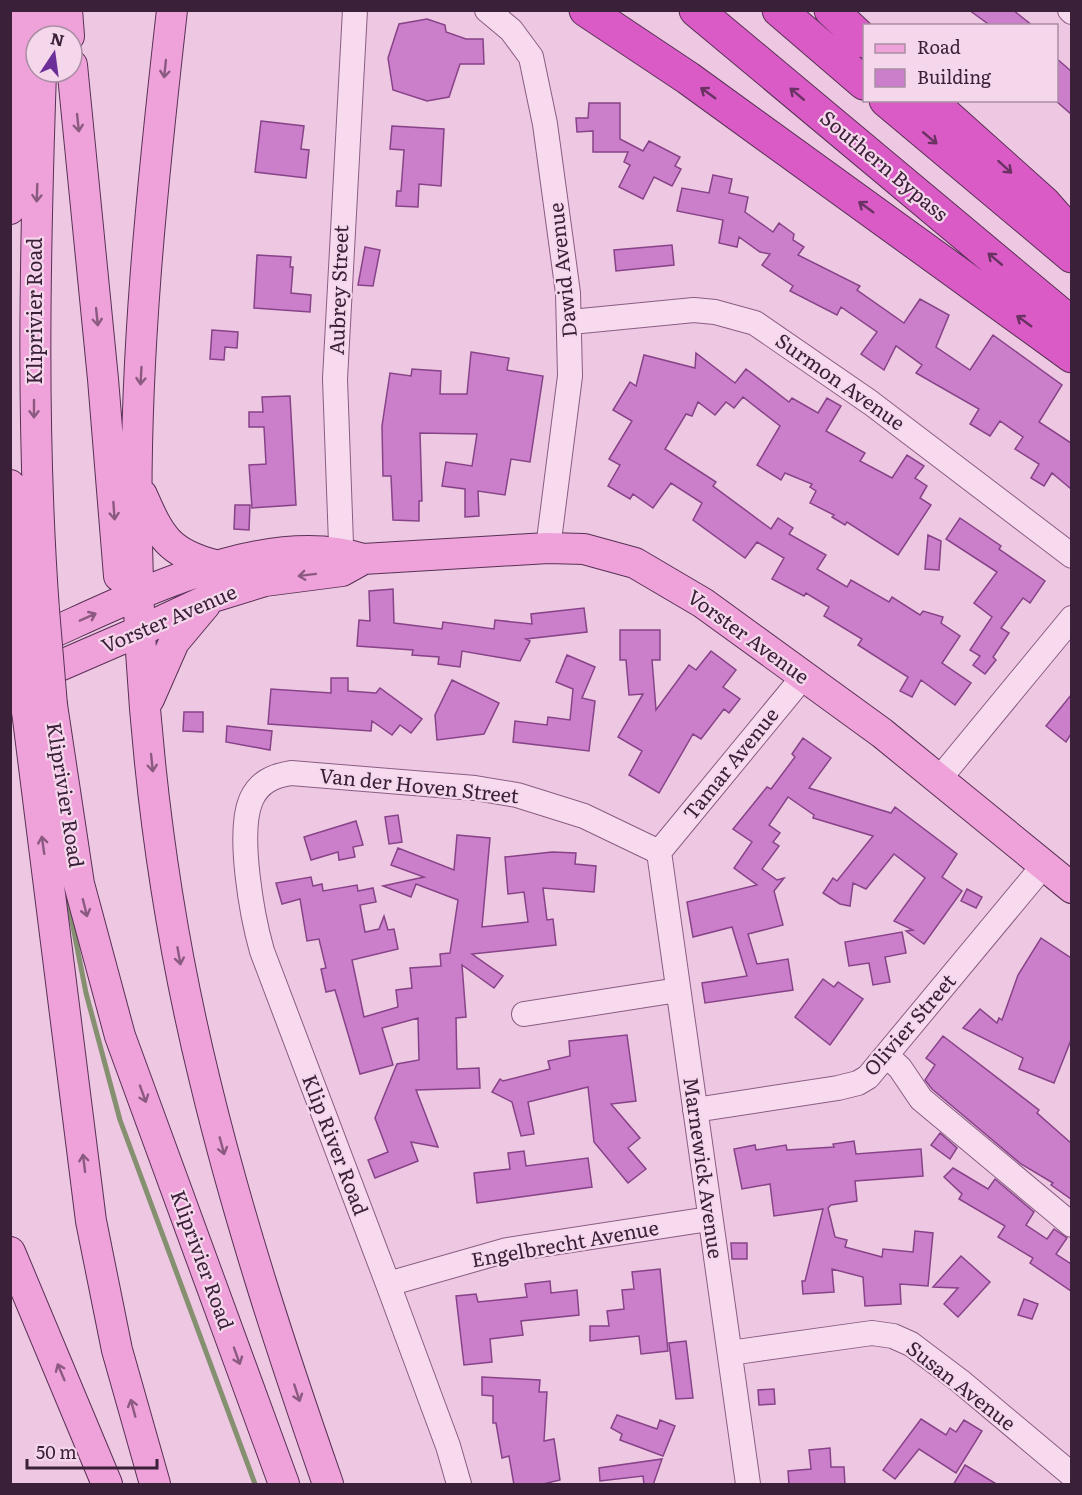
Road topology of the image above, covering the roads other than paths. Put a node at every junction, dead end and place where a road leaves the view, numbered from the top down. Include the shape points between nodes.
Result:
1 (18, 10) edge
2 (172, 10) edge
3 (355, 10) edge
4 (487, 10) edge
5 (586, 10) edge
6 (696, 10) edge
7 (779, 10) edge
8 (831, 10) edge
9 (863, 40) edge
10 (863, 82) edge
11 (41, 84) edge
12 (74, 84) edge
13 (888, 102) edge
14 (931, 102) edge
15 (10, 209) edge
16 (1071, 235) edge
17 (1071, 256) edge
18 (571, 321) junction
19 (1071, 324) edge
20 (1071, 356) edge
21 (137, 483) junction
22 (10, 485) edge
23 (548, 548) junction
24 (1071, 556) edge
25 (349, 561) junction
26 (214, 565) junction
27 (213, 597) junction
28 (130, 599) junction
29 (1071, 618) edge
30 (34, 623) junction
31 (133, 635) junction
32 (10, 651) edge
33 (803, 677) junction
34 (26, 697) edge
35 (147, 705) junction
36 (940, 778) junction
37 (252, 800) joint
38 (659, 852) junction
39 (1044, 865) junction
40 (1071, 888) edge
41 (678, 990) junction
42 (524, 1014) dead end
43 (887, 1056) junction
44 (695, 1110) junction
45 (709, 1219) junction
46 (1071, 1225) edge
47 (10, 1252) edge
48 (388, 1284) junction
49 (730, 1353) junction
50 (1071, 1475) edge
51 (107, 1485) edge
52 (155, 1485) edge
53 (284, 1485) edge
54 (328, 1485) edge
55 (459, 1485) edge
56 (748, 1485) edge

1 - 15 main road
2 -> 21 main road via 147,276
3 - 25 street, Aubrey Street via 336,344
4 - 18 street, Dawid Avenue via 512,30 531,57
20 -> 5 highway via 707,92
19 -> 6 highway, Southern Bypass
7 - 10 highway
8 - 9 highway
11 -> 30 main road, Kliprivier Road via 34,280 38,521
12 -> 28 main road
13 -> 17 highway
14 -> 16 highway via 1044,202
18 - 23 street, Dawid Avenue via 568,402
18 - 24 street, Surmon Avenue via 694,310 755,323 872,403
21 - 26 main road via 163,539 182,554
21 - 28 main road
22 - 30 main road, Kliprivier Road
23 - 25 main road, Vorster Avenue
23 - 33 main road, Vorster Avenue via 584,549 635,563 704,603
25 - 26 main road, Vorster Avenue via 292,553
25 -> 27 main road, Vorster Avenue
26 - 28 main road, Vorster Avenue
27 - 31 main road, Vorster Avenue
27 - 35 main road via 174,642
30 -> 28 main road, Vorster Avenue
28 - 31 main road
29 - 36 street
30 - 32 main road, Vorster Avenue
30 - 34 main road, Kliprivier Road, bridge
31 - 34 main road, Vorster Avenue
31 - 35 main road
33 - 36 main road, Vorster Avenue
33 - 38 street, Tamar Avenue
52 -> 34 main road, Kliprivier Road via 117,1350 91,1221
34 -> 53 main road, Kliprivier Road via 120,1036
35 -> 54 main road via 169,895 204,1079 234,1193
36 - 39 main road, Vorster Avenue
37 - 38 street, Van der Hoven Street via 270,778 291,773 475,788 517,795 573,812
37 - 48 street, Klip River Road via 247,822 250,893 262,951
38 - 41 street, Marnewick Avenue
39 - 40 main road, Vorster Avenue
39 - 43 street, Olivier Street
41 - 42 street
41 - 44 street, Marnewick Avenue
43 - 44 street, Olivier Street via 868,1077 849,1086
43 - 46 street via 921,1099
44 - 45 street, Marnewick Avenue
45 - 48 street, Engelbrecht Avenue via 507,1250
45 - 49 street, Marnewick Avenue
51 -> 47 main road
48 - 55 street, Klip River Road
49 - 50 street, Susan Avenue via 872,1333 893,1336 911,1344 960,1381
49 - 56 street, Marnewick Avenue

